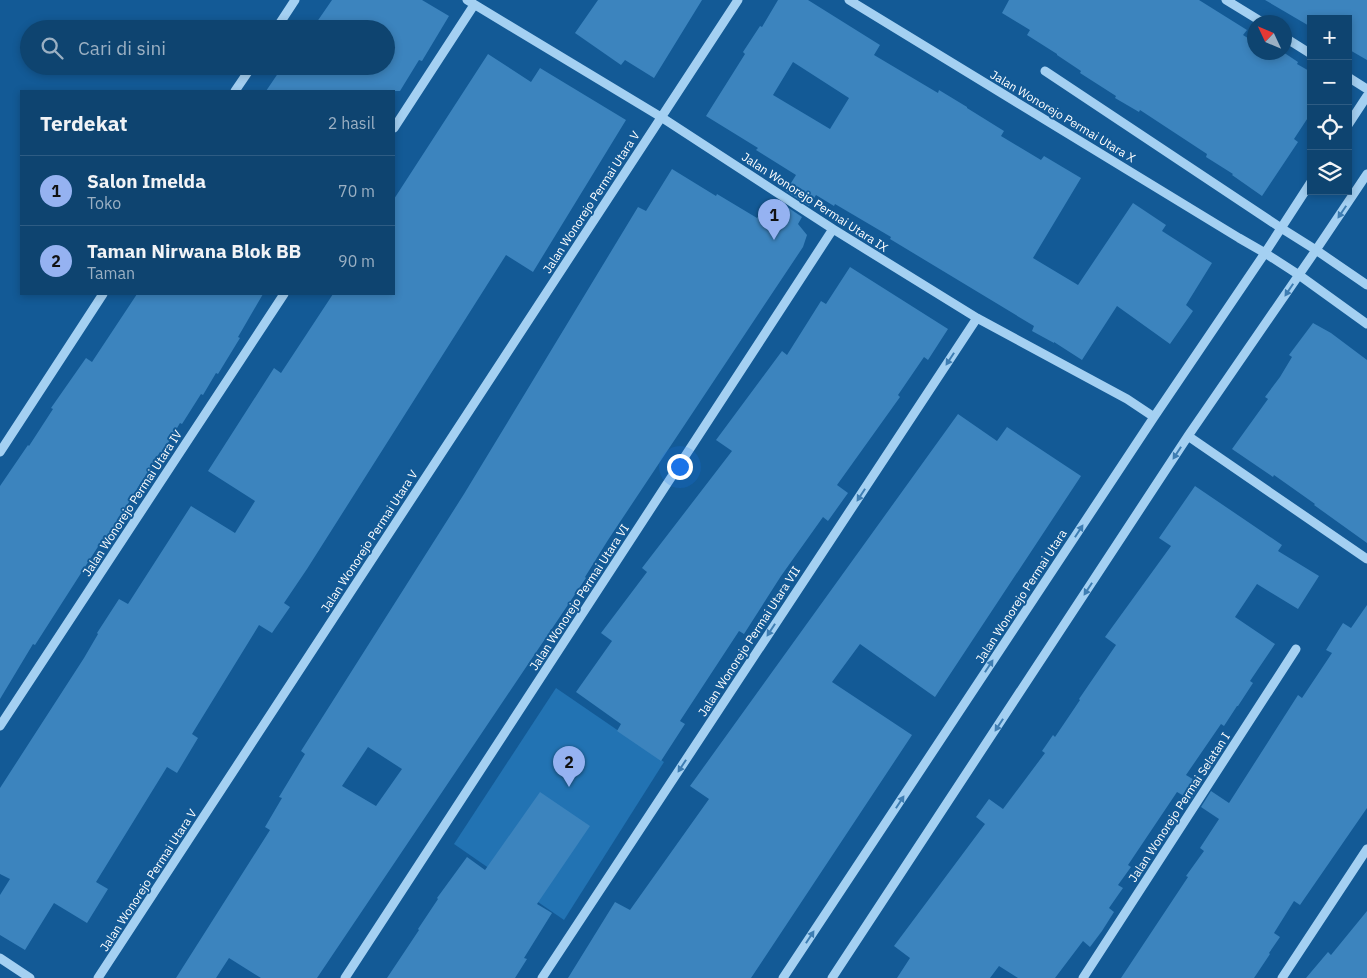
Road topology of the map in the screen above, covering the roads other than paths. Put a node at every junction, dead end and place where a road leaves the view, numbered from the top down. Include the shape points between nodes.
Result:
1 (295, 0) edge
2 (738, 0) edge
3 (849, 0) edge
4 (1226, 0) edge
5 (471, 3) edge
6 (1251, 15) edge
7 (282, 20) edge
8 (1292, 42) edge
9 (1307, 51) edge
10 (1045, 72) dead end
11 (246, 75) edge
12 (1352, 80) edge
13 (1367, 89) edge
14 (236, 90) edge
15 (1367, 96) edge
16 (662, 117) junction
17 (1352, 119) edge
18 (395, 126) edge
19 (1367, 174) edge
20 (1307, 188) edge
21 (1281, 228) junction
22 (833, 230) junction
23 (1316, 250) junction
24 (1265, 253) junction
25 (1299, 275) junction
26 (1367, 286) edge
27 (102, 295) edge
28 (283, 295) edge
29 (977, 318) junction
30 (1367, 324) edge
31 (1154, 417) junction
32 (1188, 436) junction
33 (0, 452) edge
34 (1367, 559) edge
35 (1296, 649) dead end
36 (0, 726) edge
37 (1367, 849) edge
38 (0, 958) edge
39 (30, 978) edge
40 (98, 978) edge
41 (345, 978) edge
42 (542, 978) edge
43 (783, 978) edge
44 (832, 978) edge
45 (1083, 978) edge
46 (1282, 978) edge

1 - 7 street
2 - 16 street
3 - 24 street, Jalan Wonorejo Permai Utara X
4 - 6 street
5 - 16 street, Jalan Wonorejo Permai Utara IX
5 - 18 street
8 - 9 street
10 - 21 street, Jalan Wonorejo Permai Utara X
11 - 14 street
12 - 13 street
15 - 17 street
16 - 22 street, Jalan Wonorejo Permai Utara IX
16 - 40 street, Jalan Wonorejo Permai Utara V
19 -> 23 street
20 - 21 street, Jalan Wonorejo Permai Utara
21 - 23 street, Jalan Wonorejo Permai Utara X
21 - 24 street, Jalan Wonorejo Permai Utara
22 - 29 street, Jalan Wonorejo Permai Utara IX
22 - 41 street, Jalan Wonorejo Permai Utara VI
23 - 25 street
23 - 26 street, Jalan Wonorejo Permai Utara X
24 - 25 street, Jalan Wonorejo Permai Utara X
24 - 31 street, Jalan Wonorejo Permai Utara
25 - 30 street, Jalan Wonorejo Permai Utara X
25 -> 32 street
27 - 33 street
28 - 36 street, Jalan Wonorejo Permai Utara IV
29 - 31 street, Jalan Wonorejo Permai Utara IX via 1127,399
29 -> 42 street, Jalan Wonorejo Permai Utara VII
43 -> 31 street, Jalan Wonorejo Permai Utara
32 - 34 street
32 -> 44 street
35 - 45 street, Jalan Wonorejo Permai Selatan I
37 - 46 street
38 - 39 street

